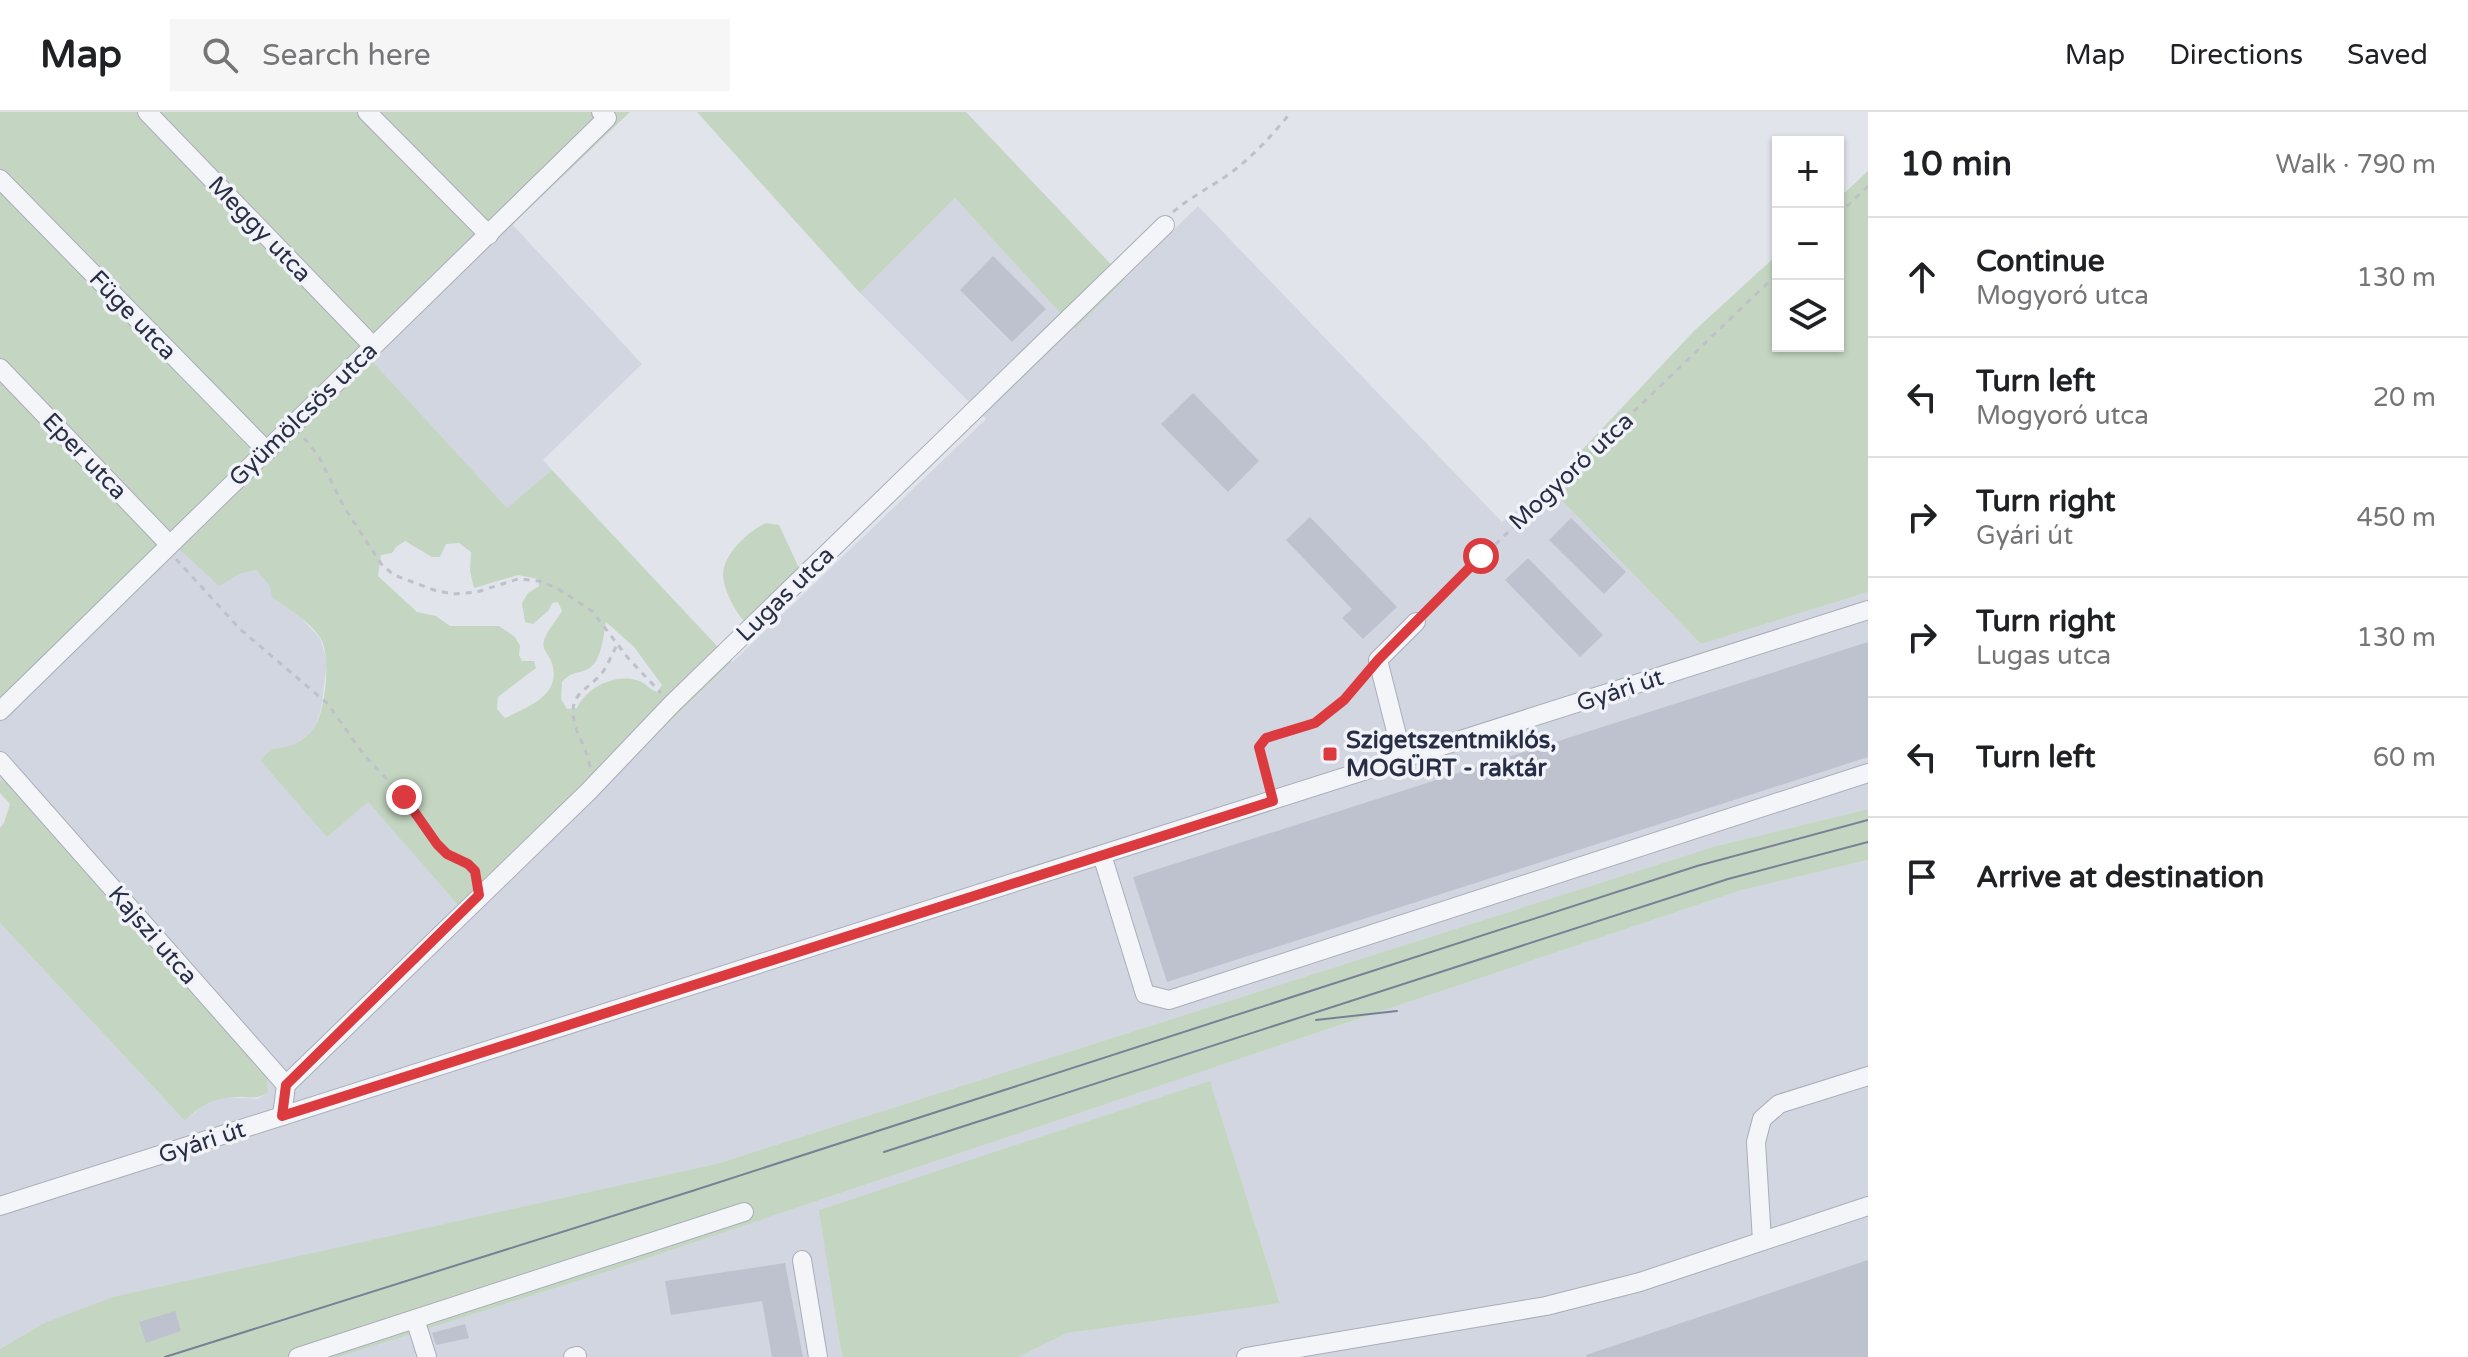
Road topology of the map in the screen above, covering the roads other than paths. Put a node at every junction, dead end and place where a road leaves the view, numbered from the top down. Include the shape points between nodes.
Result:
1 (147, 112) edge
2 (367, 112) edge
3 (604, 115) edge
4 (0, 179) edge
5 (1165, 225) road end
6 (489, 235) junction
7 (373, 346) junction
8 (0, 368) edge
9 (267, 451) junction
10 (168, 546) junction
11 (1868, 610) edge
12 (1416, 622) road end
13 (0, 711) edge
14 (1403, 759) junction
15 (0, 761) edge
16 (1868, 773) edge
17 (1102, 855) junction
18 (1868, 1076) edge
19 (286, 1085) junction
20 (282, 1116) junction
21 (0, 1206) edge
22 (1868, 1206) edge
23 (744, 1212) dead end
24 (1762, 1241) junction
25 (802, 1260) dead end
26 (415, 1319) junction
27 (1338, 1350) edge
28 (298, 1357) edge
29 (427, 1357) edge
30 (818, 1357) edge
31 (1246, 1357) edge

1 - 7 street, Meggy utca
2 - 6 street
3 - 6 street, Gyümölcsös utca
4 - 9 street, Füge utca
5 - 19 street, Lugas utca
6 - 7 street, Gyümölcsös utca
7 - 9 street, Gyümölcsös utca
8 - 10 street, Eper utca
9 - 10 street, Gyümölcsös utca
10 - 13 street, Gyümölcsös utca
11 - 14 street, Gyári út
12 - 14 street via 1378,660
14 - 17 street, Gyári út
15 - 19 street, Kajszi utca
16 - 17 street via 1169,1000 1145,994
17 - 20 street, Gyári út
18 - 24 street via 1779,1104 1762,1119 1756,1142
19 - 20 street
20 - 21 street, Gyári út
22 - 24 street
23 - 26 street
24 - 27 street via 1640,1282
25 - 30 street
26 - 28 street
26 - 29 street
27 - 31 street

